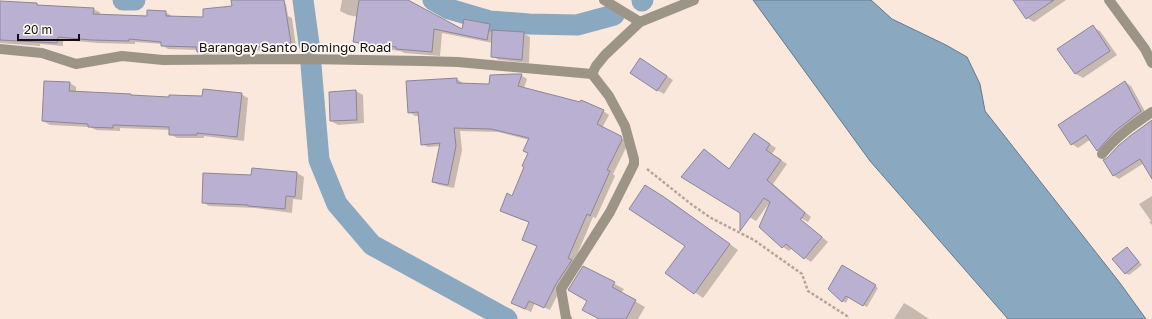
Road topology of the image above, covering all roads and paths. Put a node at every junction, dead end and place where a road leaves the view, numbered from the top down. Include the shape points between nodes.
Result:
1 (604, 0) edge
2 (694, 0) edge
3 (1109, 0) edge
4 (640, 22) junction
5 (0, 50) edge
6 (1152, 63) edge
7 (592, 74) junction
8 (1152, 112) edge
9 (1102, 154) dead end
10 (634, 159) junction
11 (567, 319) edge
12 (848, 319) edge

1 - 4 street
2 - 4 street
3 - 6 street via 1145,49
4 - 7 street via 605,55
5 - 7 street, Barangay Santo Domingo Road via 42,53 76,64 122,56 163,60 422,61
7 - 10 street via 609,96 625,126
8 - 9 street via 1117,137
10 - 11 street via 634,164 610,212 561,289
10 - 12 path via 711,218 754,240 802,274 808,291

